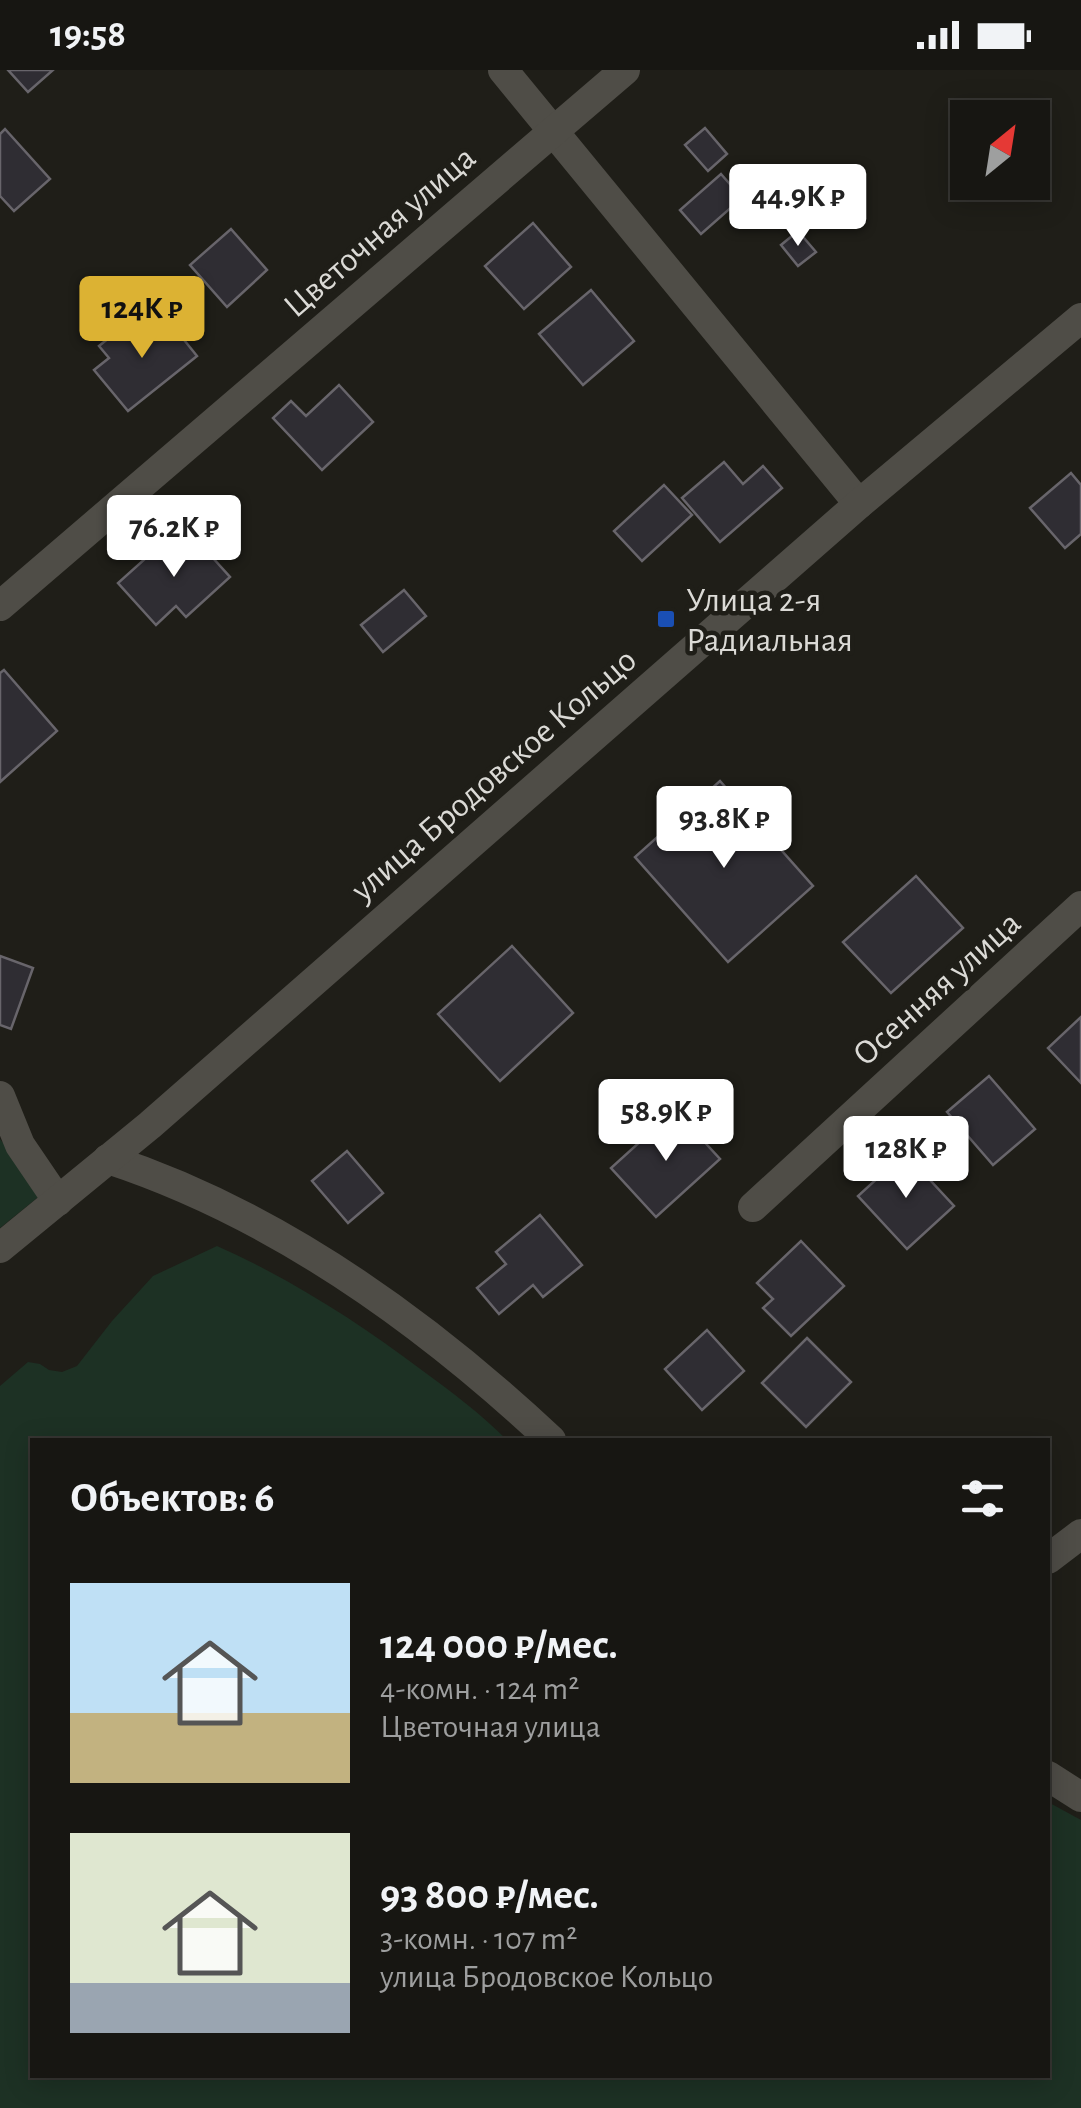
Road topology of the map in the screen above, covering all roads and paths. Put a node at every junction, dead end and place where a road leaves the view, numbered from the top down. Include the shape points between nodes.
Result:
1 (502, 70) edge
2 (625, 70) edge
3 (554, 130) junction
4 (1081, 318) edge
5 (859, 504) junction
6 (0, 606) edge
7 (1081, 906) edge
8 (0, 1096) edge
9 (108, 1159) junction
10 (58, 1201) junction
11 (753, 1206) dead end
12 (0, 1248) edge
13 (550, 1438) edge
14 (1081, 1534) edge
15 (1050, 1557) edge
16 (1050, 1777) edge
17 (1081, 1797) edge

1 - 3 street
2 - 3 street, Цветочная улица
3 - 5 street
3 - 6 street, Цветочная улица
4 - 5 street, улица Бродовское Кольцо
5 - 9 street, улица Бродовское Кольцо
7 - 11 street, Осенняя улица
8 - 10 street via 20,1145
9 - 10 street, улица Бродовское Кольцо
9 - 13 street via 252,1221 311,1255 420,1328
10 - 12 street, улица Бродовское Кольцо
14 - 15 street
16 - 17 street

